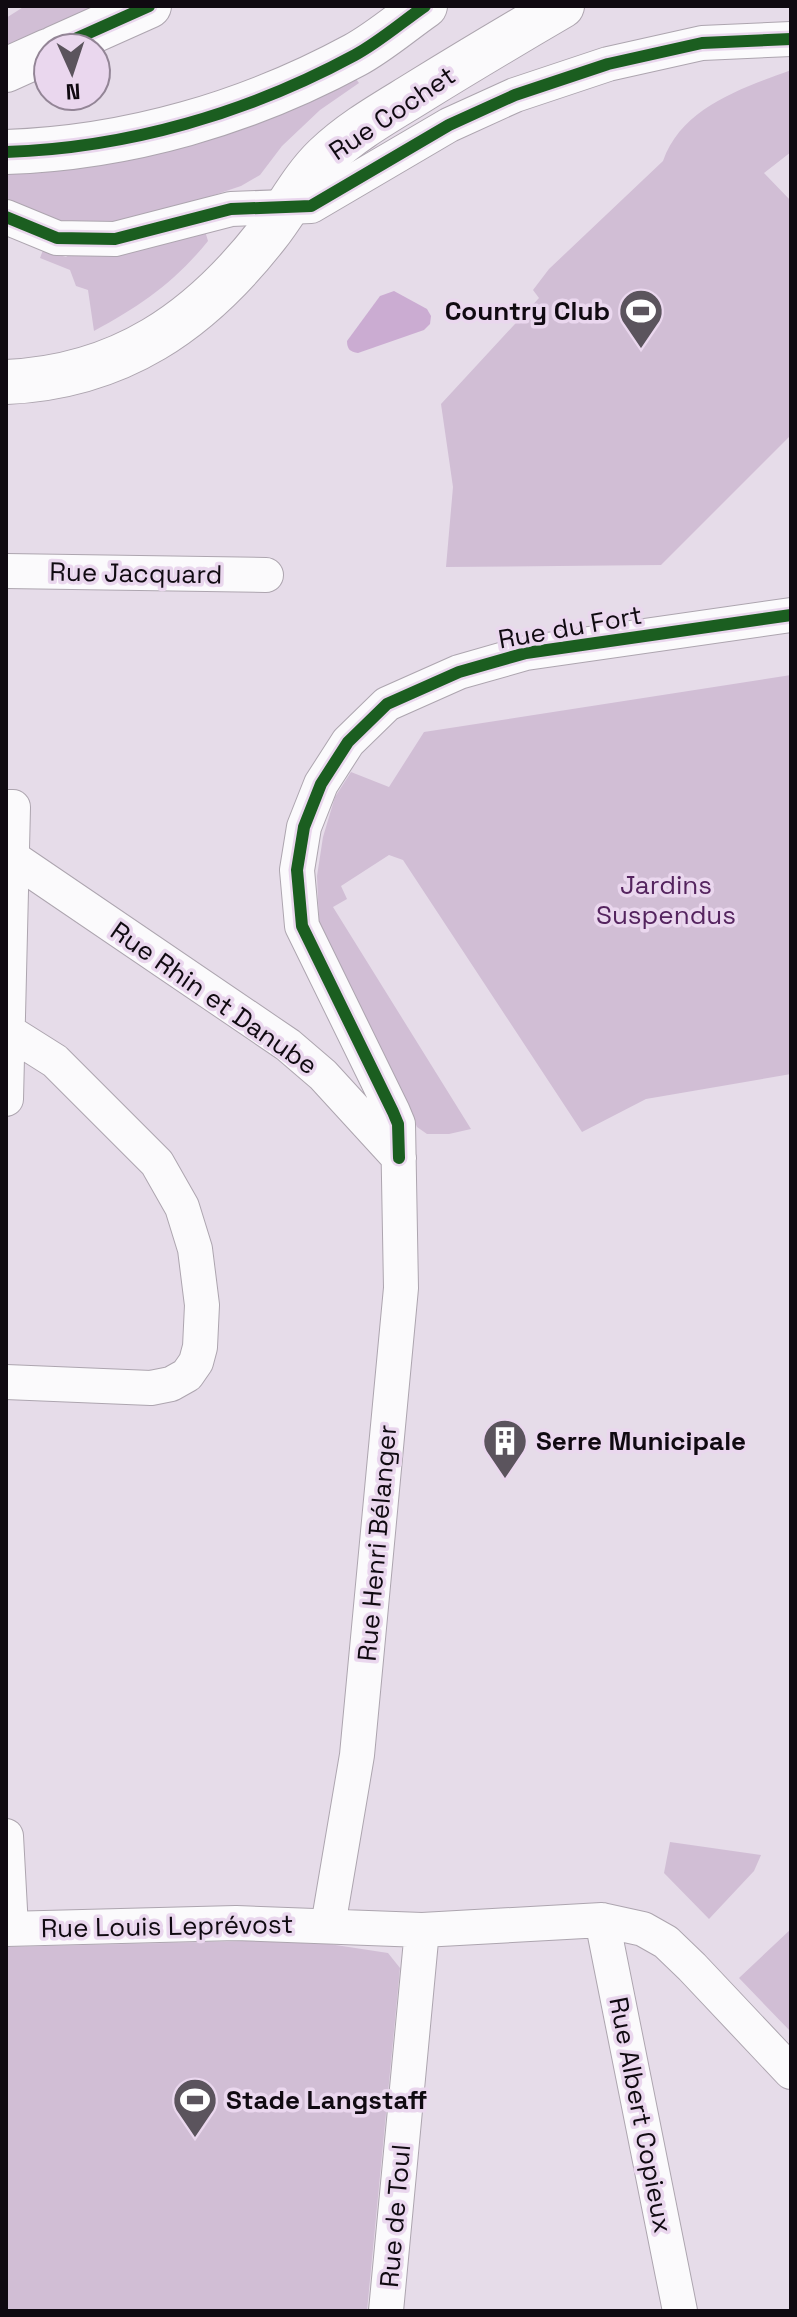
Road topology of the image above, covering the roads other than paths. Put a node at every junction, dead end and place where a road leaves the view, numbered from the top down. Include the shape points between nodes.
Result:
1 (149, 6) edge
2 (425, 6) edge
3 (518, 6) edge
4 (562, 6) edge
5 (91, 32) edge
6 (791, 39) edge
7 (32, 58) edge
8 (6, 70) edge
9 (6, 152) edge
10 (270, 207) junction
11 (6, 217) edge
12 (95, 356) junction
13 (6, 358) edge
14 (6, 382) edge
15 (6, 571) edge
16 (266, 575) dead end
17 (791, 615) edge
18 (10, 807) edge
19 (13, 858) junction
20 (8, 1014) edge
21 (6, 1099) edge
22 (399, 1158) junction
23 (6, 1382) edge
24 (6, 1836) edge
25 (602, 1920) junction
26 (328, 1926) junction
27 (8, 1928) edge
28 (422, 1930) junction
29 (791, 2072) edge
30 (386, 2311) edge
31 (680, 2311) edge

1 - 5 street
2 - 9 street via 357,54 257,101 159,132
3 - 10 street, Rue Cochet via 335,114 297,144
4 - 10 street, Rue Cochet via 357,131
6 - 10 street via 702,43 608,64 515,95 449,125 311,206
7 - 8 street
10 - 11 street via 231,209 115,239 57,238
10 - 12 street, Rue Cochet via 177,295
12 - 13 street, Rue Cochet
12 - 14 street, Rue Cochet via 60,376
15 - 16 street, Rue Jacquard
17 - 22 street, Rue du Fort via 526,653 459,672 387,704 348,742 321,784 304,827 297,870 302,926 393,1112
18 - 19 street
19 - 20 street
19 - 22 street, Rue Rhin et Danube via 288,1045
20 - 21 street
20 - 23 street via 157,1163 182,1207 195,1249 202,1305 196,1362 171,1384 151,1388
22 - 26 street, Rue Henri Bélanger via 401,1288 357,1755
24 - 27 street
25 - 28 street
25 - 29 street via 643,1929 666,1942
25 - 31 street, Rue Albert Copieux
26 - 27 street, Rue Louis Leprévost
26 - 28 street
28 - 30 street, Rue de Toul

